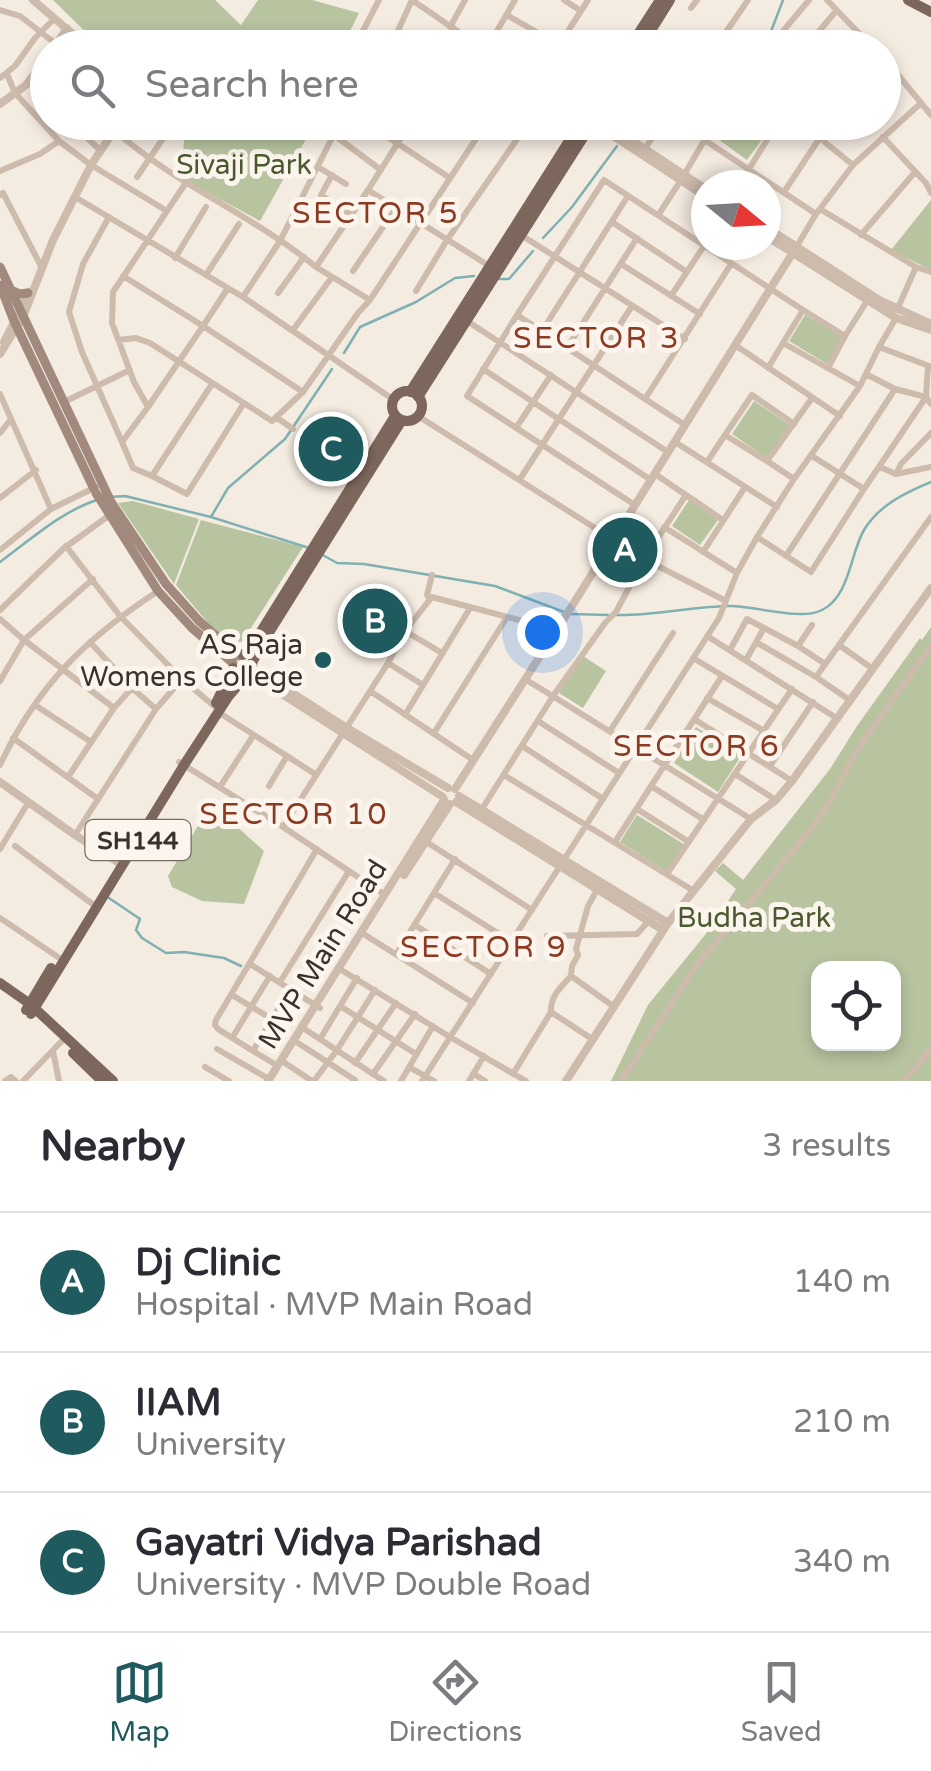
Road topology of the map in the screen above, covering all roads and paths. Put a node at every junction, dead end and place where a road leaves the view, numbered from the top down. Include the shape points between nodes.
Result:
1 (8, 0) edge
2 (33, 0) edge
3 (379, 0) edge
4 (412, 0) edge
5 (466, 0) edge
6 (515, 0) edge
7 (564, 0) edge
8 (588, 0) edge
9 (660, 0) edge
10 (670, 0) edge
11 (696, 0) edge
12 (748, 0) edge
13 (810, 0) edge
14 (827, 0) edge
15 (908, 0) edge
16 (691, 8) dead end
17 (0, 10) edge
18 (581, 11) junction
19 (836, 11) junction
20 (931, 12) edge
21 (507, 15) junction
22 (55, 18) junction
23 (650, 23) junction
24 (450, 27) junction
25 (68, 28) edge
26 (38, 30) edge
27 (43, 30) edge
28 (363, 30) edge
29 (399, 30) edge
30 (455, 30) edge
31 (497, 30) edge
32 (532, 30) edge
33 (569, 30) edge
34 (644, 30) edge
35 (647, 30) edge
36 (727, 30) edge
37 (784, 30) edge
38 (820, 30) edge
39 (855, 30) edge
40 (30, 44) edge
41 (3, 74) edge
42 (901, 77) edge
43 (30, 80) edge
44 (15, 93) junction
45 (921, 103) junction
46 (0, 104) edge
47 (30, 109) edge
48 (931, 115) edge
49 (901, 121) edge
50 (89, 140) edge
51 (107, 140) edge
52 (128, 140) edge
53 (162, 140) edge
54 (331, 140) edge
55 (341, 140) edge
56 (392, 140) edge
57 (401, 140) edge
58 (476, 140) edge
59 (516, 140) edge
60 (570, 140) edge
61 (581, 140) edge
62 (620, 140) edge
63 (631, 140) edge
64 (651, 140) edge
65 (704, 140) joint
66 (767, 140) edge
67 (818, 140) edge
68 (820, 140) edge
69 (881, 140) edge
70 (885, 140) edge
71 (59, 141) joint
72 (398, 144) junction
73 (645, 149) junction
74 (100, 150) junction
75 (151, 158) junction
76 (853, 164) junction
77 (91, 165) junction
78 (318, 166) junction
79 (748, 169) junction
80 (381, 170) junction
81 (0, 171) edge
82 (915, 172) junction
83 (332, 175) junction
84 (137, 178) dead end
85 (450, 178) junction
86 (683, 178) junction
87 (691, 183) edge
88 (185, 184) junction
89 (346, 184) dead end
90 (368, 190) junction
91 (784, 192) junction
92 (931, 193) edge
93 (0, 195) edge
94 (628, 196) junction
95 (75, 197) junction
96 (206, 207) dead end
97 (396, 208) junction
98 (167, 210) junction
99 (818, 212) junction
100 (658, 214) junction
101 (352, 215) junction
102 (108, 217) junction
103 (612, 222) junction
104 (239, 224) dead end
105 (420, 224) junction
106 (860, 234) junction
107 (521, 235) junction
108 (691, 237) edge
109 (638, 238) junction
110 (147, 239) junction
111 (781, 239) edge
112 (447, 240) junction
113 (280, 241) junction
114 (781, 244) edge
115 (794, 250) junction
116 (304, 257) junction
117 (555, 257) junction
118 (175, 258) junction
119 (695, 260) edge
120 (726, 260) edge
121 (621, 264) junction
122 (732, 264) junction
123 (0, 266) edge
124 (316, 267) junction
125 (916, 267) junction
126 (42, 268) junction
127 (494, 269) junction
128 (352, 270) dead end
129 (579, 272) junction
130 (687, 272) junction
131 (931, 272) edge
132 (206, 274) junction
133 (123, 276) junction
134 (332, 277) junction
135 (0, 285) edge
136 (228, 288) junction
137 (770, 288) junction
138 (32, 289) junction
139 (605, 289) junction
140 (11, 290) junction
141 (416, 290) dead end
142 (278, 292) dead end
143 (671, 296) junction
144 (243, 297) junction
145 (370, 300) junction
146 (867, 300) junction
147 (632, 306) junction
148 (803, 310) junction
149 (700, 314) junction
150 (896, 314) junction
151 (517, 315) junction
152 (17, 316) junction
153 (464, 318) junction
154 (203, 326) junction
155 (931, 327) edge
156 (293, 330) junction
157 (542, 332) junction
158 (845, 336) junction
159 (685, 339) junction
160 (118, 340) junction
161 (501, 341) junction
162 (782, 343) junction
163 (735, 346) junction
164 (2, 347) edge
165 (879, 347) junction
166 (567, 348) junction
167 (328, 354) junction
168 (178, 360) junction
169 (593, 365) junction
170 (930, 366) edge
171 (768, 368) junction
172 (828, 368) junction
173 (130, 370) junction
174 (483, 370) junction
175 (551, 374) junction
176 (866, 374) junction
177 (212, 384) junction
178 (97, 386) junction
179 (860, 386) junction
180 (895, 389) junction
181 (576, 391) junction
182 (302, 392) junction
183 (0, 394) edge
184 (414, 394) junction
185 (812, 398) junction
186 (645, 399) junction
187 (394, 400) junction
188 (929, 400) edge
189 (244, 403) junction
190 (533, 403) junction
191 (59, 404) junction
192 (148, 408) junction
193 (418, 416) junction
194 (840, 416) junction
195 (276, 417) junction
196 (12, 418) junction
197 (399, 418) junction
198 (558, 420) junction
199 (794, 424) junction
200 (685, 425) junction
201 (516, 428) junction
202 (293, 429) dead end
203 (0, 433) edge
204 (931, 433) edge
205 (725, 435) junction
206 (122, 442) junction
207 (675, 442) junction
208 (542, 445) junction
209 (668, 452) junction
210 (812, 456) junction
211 (767, 461) junction
212 (707, 462) junction
213 (880, 467) junction
214 (931, 467) edge
215 (36, 470) junction
216 (840, 474) junction
217 (896, 474) junction
218 (152, 476) junction
219 (653, 477) junction
220 (520, 479) junction
221 (794, 480) junction
222 (745, 487) junction
223 (98, 488) junction
224 (864, 489) junction
225 (686, 495) junction
226 (0, 498) edge
227 (635, 505) junction
228 (777, 507) junction
229 (110, 508) junction
230 (51, 509) junction
231 (931, 517) edge
232 (723, 520) junction
233 (664, 528) junction
234 (757, 537) junction
235 (613, 540) junction
236 (66, 546) junction
237 (0, 550) edge
238 (703, 552) junction
239 (786, 556) junction
240 (644, 559) junction
241 (737, 573) junction
242 (432, 576) dead end
243 (92, 579) junction
244 (931, 588) edge
245 (158, 592) junction
246 (430, 599) junction
247 (725, 602) junction
248 (470, 608) junction
249 (0, 610) edge
250 (120, 616) junction
251 (507, 618) junction
252 (0, 619) edge
253 (812, 625) dead end
254 (764, 628) junction
255 (557, 630) junction
256 (405, 632) junction
257 (673, 633) dead end
258 (707, 636) junction
259 (24, 640) junction
260 (90, 642) junction
261 (756, 642) junction
262 (839, 645) junction
263 (798, 646) junction
264 (931, 646) edge
265 (730, 650) junction
266 (442, 654) junction
267 (693, 658) junction
268 (746, 660) junction
269 (388, 662) junction
270 (826, 664) junction
271 (243, 666) junction
272 (61, 668) junction
273 (872, 669) junction
274 (722, 676) junction
275 (816, 677) junction
276 (182, 679) junction
277 (525, 679) junction
278 (0, 681) edge
279 (424, 685) junction
280 (132, 688) junction
281 (792, 688) junction
282 (370, 691) junction
283 (553, 696) junction
284 (708, 698) junction
285 (851, 701) junction
286 (813, 702) junction
287 (35, 706) junction
288 (114, 708) junction
289 (216, 709) junction
290 (778, 709) junction
291 (156, 710) junction
292 (405, 715) junction
293 (694, 718) junction
294 (838, 719) junction
295 (538, 721) junction
296 (345, 730) junction
297 (610, 731) junction
298 (764, 731) junction
299 (434, 734) junction
300 (254, 736) junction
301 (13, 738) junction
302 (91, 742) junction
303 (522, 746) junction
304 (636, 748) junction
305 (749, 753) junction
306 (287, 756) junction
307 (473, 760) junction
308 (182, 764) junction
309 (0, 765) edge
310 (664, 765) junction
311 (770, 766) junction
312 (619, 773) junction
313 (315, 774) junction
314 (735, 774) junction
315 (504, 775) junction
316 (68, 776) junction
317 (792, 781) junction
318 (0, 782) edge
319 (269, 786) dead end
320 (651, 786) junction
321 (220, 787) junction
322 (451, 796) junction
323 (718, 798) junction
324 (98, 799) junction
325 (603, 799) junction
326 (776, 800) junction
327 (28, 803) junction
328 (482, 809) junction
329 (636, 809) junction
330 (751, 818) junction
331 (704, 820) junction
332 (586, 825) junction
333 (283, 827) junction
334 (74, 835) junction
335 (425, 841) junction
336 (615, 842) junction
337 (689, 842) junction
338 (15, 846) dead end
339 (0, 849) edge
340 (317, 849) junction
341 (456, 859) junction
342 (119, 863) junction
343 (562, 863) junction
344 (349, 871) junction
345 (668, 874) junction
346 (597, 890) junction
347 (694, 891) junction
348 (434, 893) junction
349 (385, 895) junction
350 (91, 903) junction
351 (532, 910) junction
352 (0, 918) edge
353 (652, 918) junction
354 (414, 925) junction
355 (666, 926) junction
356 (364, 934) junction
357 (548, 936) dead end
358 (580, 936) junction
359 (512, 942) junction
360 (398, 953) junction
361 (58, 956) junction
362 (250, 964) junction
363 (344, 970) junction
364 (491, 974) junction
365 (270, 976) junction
366 (571, 976) junction
367 (357, 978) junction
368 (0, 982) edge
369 (280, 982) junction
370 (290, 989) junction
371 (0, 990) edge
372 (376, 990) junction
373 (232, 994) junction
374 (396, 1002) junction
375 (472, 1003) junction
376 (252, 1005) junction
377 (340, 1006) junction
378 (614, 1006) junction
379 (318, 1007) junction
380 (30, 1009) junction
381 (551, 1012) junction
382 (415, 1014) junction
383 (358, 1016) junction
384 (272, 1019) junction
385 (433, 1026) junction
386 (306, 1030) junction
387 (378, 1030) junction
388 (232, 1038) junction
389 (450, 1038) junction
390 (320, 1039) junction
391 (592, 1039) junction
392 (396, 1042) junction
393 (298, 1043) junction
394 (57, 1046) junction
395 (931, 1048) edge
396 (217, 1049) dead end
397 (337, 1050) junction
398 (253, 1051) junction
399 (416, 1054) junction
400 (484, 1056) junction
401 (326, 1062) junction
402 (281, 1065) junction
403 (359, 1065) junction
404 (205, 1067) dead end
405 (409, 1067) junction
406 (373, 1074) junction
407 (513, 1074) junction
408 (472, 1077) edge
409 (424, 1078) edge
410 (271, 1080) edge
411 (354, 1080) edge
412 (5, 1081) edge
413 (16, 1081) edge
414 (24, 1081) edge
415 (59, 1081) edge
416 (102, 1081) edge
417 (113, 1081) edge
418 (229, 1081) edge
419 (313, 1081) edge
420 (384, 1081) edge
421 (401, 1081) edge
422 (434, 1081) edge
423 (485, 1081) edge
424 (526, 1081) edge
425 (566, 1081) edge
426 (621, 1081) edge
427 (904, 1081) edge

1 - 17 street
2 - 22 street
3 - 28 street
4 - 24 street
4 - 29 street
5 - 24 street
6 - 21 street
7 - 18 street
8 - 18 street
9 - 23 main road
10 - 23 main road
11 - 16 street
12 - 36 street
13 - 37 street
14 - 19 street
15 - 20 main road
17 - 26 street
18 - 33 street
19 - 38 street
19 - 39 street
21 - 31 street
21 - 32 street
22 - 25 street
22 - 27 street
23 - 34 main road
23 - 35 main road
24 - 30 street
40 - 41 street
41 - 44 street
42 - 45 street
43 - 44 street
44 - 46 street
44 - 47 street
45 - 48 street
45 - 49 street
50 - 74 street
51 - 74 street
52 - 75 street
53 - 75 street
54 - 78 street
55 - 80 street
56 - 72 street
57 - 72 street
58 - 85 street
59 - 112 street
60 - 127 main road
61 - 107 main road
62 - 86 street
63 - 73 street
64 - 73 street
65 - 79 street
65 - 86 street
66 - 79 street
67 - 91 street
68 - 76 street
69 - 76 street
70 - 82 street
71 - 77 street
71 - 81 street
72 - 80 street
72 - 85 street
73 - 86 street
74 - 77 street
75 - 84 street
75 - 88 street
76 - 99 street
77 - 95 street
77 - 98 street
78 - 83 street
78 - 113 street
79 - 91 street
80 - 90 street
82 - 92 street
82 - 106 street
83 - 89 street
83 - 101 street via 322,195
85 - 105 street
86 - 87 street
86 - 100 street
88 - 98 street
88 - 113 street
90 - 97 street
90 - 101 street
91 - 99 street
93 - 126 street
94 - 100 street
94 - 103 street
94 - 117 street via 604,180
95 - 102 street
95 - 126 street
96 - 118 street
97 - 105 street
97 - 128 street
98 - 110 street
99 - 106 street
99 - 115 street
100 - 108 street
101 - 124 street
102 - 110 street
102 - 178 street via 70,312
103 - 109 street
103 - 129 street
104 - 132 street
105 - 112 street
105 - 145 street
106 - 125 street
107 - 117 street
107 - 127 main road
109 - 121 street
109 - 130 street
110 - 118 street
110 - 133 street
111 - 115 street
112 - 127 street
112 - 141 street
113 - 116 street
113 - 144 street
114 - 115 street
115 - 137 street, MVP Main Road
115 - 146 street
115 - 150 street
116 - 124 street
116 - 142 street
117 - 129 street
117 - 151 street
118 - 132 street
119 - 130 street
120 - 122 street
121 - 139 street
121 - 143 street
122 - 137 street
122 - 149 street
123 - 140 main road
124 - 134 street
125 - 131 street
125 - 150 street
126 - 138 street
127 - 153 main road
129 - 139 street
129 - 157 street
130 - 143 street
132 - 136 street
133 - 154 street
133 - 160 street via 114,292
134 - 145 street
134 - 156 street
135 - 152 main road
136 - 144 street
136 - 154 street
137 - 148 street
137 - 163 street, MVP Main Road
138 - 140 main road
138 - 152 street
139 - 147 street
139 - 166 street
140 - 152 main road
143 - 149 street
144 - 156 street
145 - 167 street
146 - 150 street
146 - 158 street
147 - 159 street
147 - 169 street
148 - 158 street
148 - 162 street
149 - 159 street
150 - 155 street
150 - 165 street
151 - 157 street
151 - 161 street
152 - 164 street
152 - 164 street
152 - 164 street
152 - 191 main road
153 - 161 street
153 - 184 main road
154 - 168 street
154 - 182 street
156 - 167 street
157 - 166 street
158 - 172 street
159 - 186 street
160 - 168 street via 136,338
160 - 173 street
161 - 174 street
161 - 175 street
162 - 171 street
162 - 172 street
163 - 171 street
163 - 200 street, MVP Main Road
165 - 170 street
165 - 176 street
166 - 169 street
167 - 182 street
167 - 187 street
168 - 177 street
168 - 192 street
169 - 181 street
169 - 186 street
170 - 188 street
171 - 185 street
172 - 179 street
173 - 178 street
173 - 192 street
174 - 190 street
174 - 201 street via 467,396
175 - 181 street
175 - 190 street
176 - 179 street
176 - 180 street
177 - 189 street
177 - 218 street
178 - 191 street
178 - 206 street
179 - 194 street
180 - 188 street
180 - 216 street
181 - 198 street
181 - 209 street
182 - 195 street
183 - 196 street
184 - 187 main road
184 - 193 main road
185 - 194 street
185 - 199 street
186 - 200 street
187 - 197 main road
188 - 213 street
189 - 195 street via 272,421
189 - 218 street via 187,494
190 - 198 street
190 - 201 street
191 - 223 main road
192 - 206 street
193 - 197 main road
193 - 220 street
194 - 210 street
195 - 202 street
196 - 203 street
196 - 215 street
197 - 271 main road, SH144
198 - 208 street
198 - 219 street
199 - 205 street via 752,396
199 - 211 street
200 - 207 street, MVP Main Road
201 - 208 street
204 - 217 street
205 - 211 street
205 - 212 street
206 - 218 street via 133,468
207 - 209 street, MVP Main Road
207 - 212 street
208 - 220 street
208 - 227 street
209 - 219 street, MVP Main Road
210 - 216 street
210 - 221 street
211 - 221 street
212 - 222 street
213 - 217 street
213 - 224 street
214 - 217 street
215 - 226 street
215 - 230 street
216 - 224 street
216 - 239 street
219 - 225 street
219 - 227 street, MVP Main Road
220 - 235 street
221 - 228 street
222 - 228 street
222 - 232 street
223 - 229 main road
223 - 230 street
224 - 239 street via 811,572
225 - 232 street
225 - 233 street
227 - 235 street, MVP Main Road
228 - 234 street
229 - 236 street
229 - 245 main road
229 - 271 main road via 166,584
230 - 237 street
231 - 262 street
232 - 238 street
233 - 238 street
233 - 240 street
234 - 239 street
234 - 241 street
235 - 240 street
235 - 255 street, MVP Main Road
236 - 243 street
236 - 249 street
238 - 241 street
240 - 247 street
240 - 283 street via 616,612
241 - 247 street
242 - 246 street
243 - 250 street
243 - 259 street
244 - 273 street
245 - 250 street
245 - 271 main road
246 - 248 street
246 - 256 street
247 - 258 street
248 - 251 street
248 - 266 street
250 - 260 street
250 - 276 street
251 - 255 street
251 - 299 street
252 - 259 street
253 - 263 street
254 - 261 street
254 - 263 street
254 - 265 street via 746,619
255 - 277 street, MVP Main Road
256 - 266 street
256 - 269 street
257 - 297 street
258 - 265 street
258 - 267 street
259 - 272 street
259 - 278 street
260 - 272 street
260 - 280 street
261 - 268 street
261 - 275 street
262 - 270 street
262 - 273 street
263 - 270 street
264 - 426 street via 811,829 696,966
265 - 268 street
266 - 279 street
267 - 274 street
267 - 304 street
268 - 281 street
269 - 279 street
269 - 282 street
270 - 275 street
271 - 289 main road, SH144
271 - 296 street
272 - 287 street
272 - 288 street
273 - 285 street
274 - 284 street
274 - 290 street
275 - 285 street
276 - 289 street
276 - 291 street
277 - 283 street
277 - 307 street, MVP Main Road
279 - 292 street
280 - 288 street
280 - 291 street
281 - 286 street
281 - 290 street
282 - 292 street
282 - 296 street
283 - 295 street
283 - 297 street
284 - 293 street
284 - 298 street
285 - 294 street
286 - 294 street
286 - 311 street
287 - 301 street
287 - 302 street
288 - 302 street
289 - 300 street
289 - 308 main road, SH144
290 - 298 street
291 - 324 street
292 - 299 street
293 - 305 street
293 - 310 street
294 - 317 street
295 - 303 street
295 - 312 street
296 - 313 street
296 - 322 street
297 - 304 street
298 - 305 street
299 - 307 street
300 - 306 street
300 - 321 street
301 - 309 street
301 - 316 street
302 - 316 street
303 - 315 street
303 - 325 street
304 - 310 street
304 - 312 street
305 - 311 street
305 - 314 street
306 - 313 street
306 - 319 street
307 - 322 street, MVP Main Road
308 - 321 street
308 - 342 main road, SH144
310 - 320 street
310 - 323 street
311 - 317 street
312 - 325 street
313 - 333 street
314 - 323 street
314 - 326 street
315 - 328 street
315 - 332 street
316 - 324 street
317 - 326 street
318 - 327 street
320 - 329 street
320 - 331 street
321 - 333 street
322 - 328 street
322 - 335 street
322 - 343 street
322 - 349 street, MVP Main Road
323 - 330 street
323 - 331 street
324 - 334 street
325 - 332 street
326 - 330 street
327 - 334 street
327 - 339 street
328 - 343 street
329 - 336 street
329 - 337 street
330 - 347 street
331 - 337 street
332 - 336 street
332 - 343 street
333 - 340 street
334 - 342 street
335 - 341 street
335 - 356 street
336 - 345 street
337 - 345 street
338 - 350 street
340 - 344 street
340 - 362 street
341 - 348 street
341 - 351 street
342 - 350 main road, SH144
342 - 380 main road, SH144
343 - 346 street
343 - 351 street
343 - 353 street
344 - 349 street
344 - 369 street
345 - 347 street
346 - 353 street
346 - 358 street
347 - 355 street
348 - 354 street
348 - 359 street
349 - 356 street, MVP Main Road
350 - 361 main road, SH144
351 - 359 street
352 - 361 street
353 - 355 street
353 - 358 street via 637,934
354 - 360 street
354 - 364 street
355 - 378 street
356 - 360 street
356 - 363 street
356 - 379 street, MVP Main Road
357 - 358 street
358 - 366 street
359 - 364 street
360 - 375 street
361 - 380 main road, SH144
362 - 365 street
362 - 373 street
363 - 367 street
363 - 379 street
364 - 375 street
365 - 369 street
365 - 376 street
366 - 378 street
366 - 381 street via 556,991
367 - 372 street
367 - 377 street
368 - 380 main road
369 - 370 street
370 - 379 street
370 - 384 street
371 - 380 main road
372 - 374 street
372 - 383 street
373 - 376 street
373 - 388 street via 216,1025
374 - 382 street
374 - 387 street
375 - 389 street
376 - 384 street
376 - 388 street
377 - 383 street
377 - 390 street
378 - 391 street
379 - 386 street
379 - 402 street, MVP Main Road
380 - 394 main road
380 - 417 main road
381 - 391 street
381 - 407 street
382 - 385 street
382 - 392 street
383 - 387 street
383 - 397 street
384 - 398 street
385 - 389 street
385 - 399 street
386 - 390 street
386 - 393 street
387 - 392 street
387 - 403 street
388 - 398 street
389 - 400 street
389 - 409 street
390 - 397 street
391 - 425 street
392 - 399 street
392 - 406 street
393 - 401 street
393 - 402 street
394 - 414 street
394 - 415 street
394 - 416 main road
395 - 427 street
396 - 410 street
397 - 401 street
397 - 403 street
398 - 402 street
399 - 405 street
400 - 407 street
400 - 408 street
401 - 411 street
401 - 419 street
402 - 410 street, MVP Main Road
402 - 419 street
403 - 406 street
403 - 411 street
404 - 418 street
405 - 409 street
405 - 421 street
406 - 420 street
407 - 424 street
408 - 423 street
409 - 422 street
412 - 413 street

